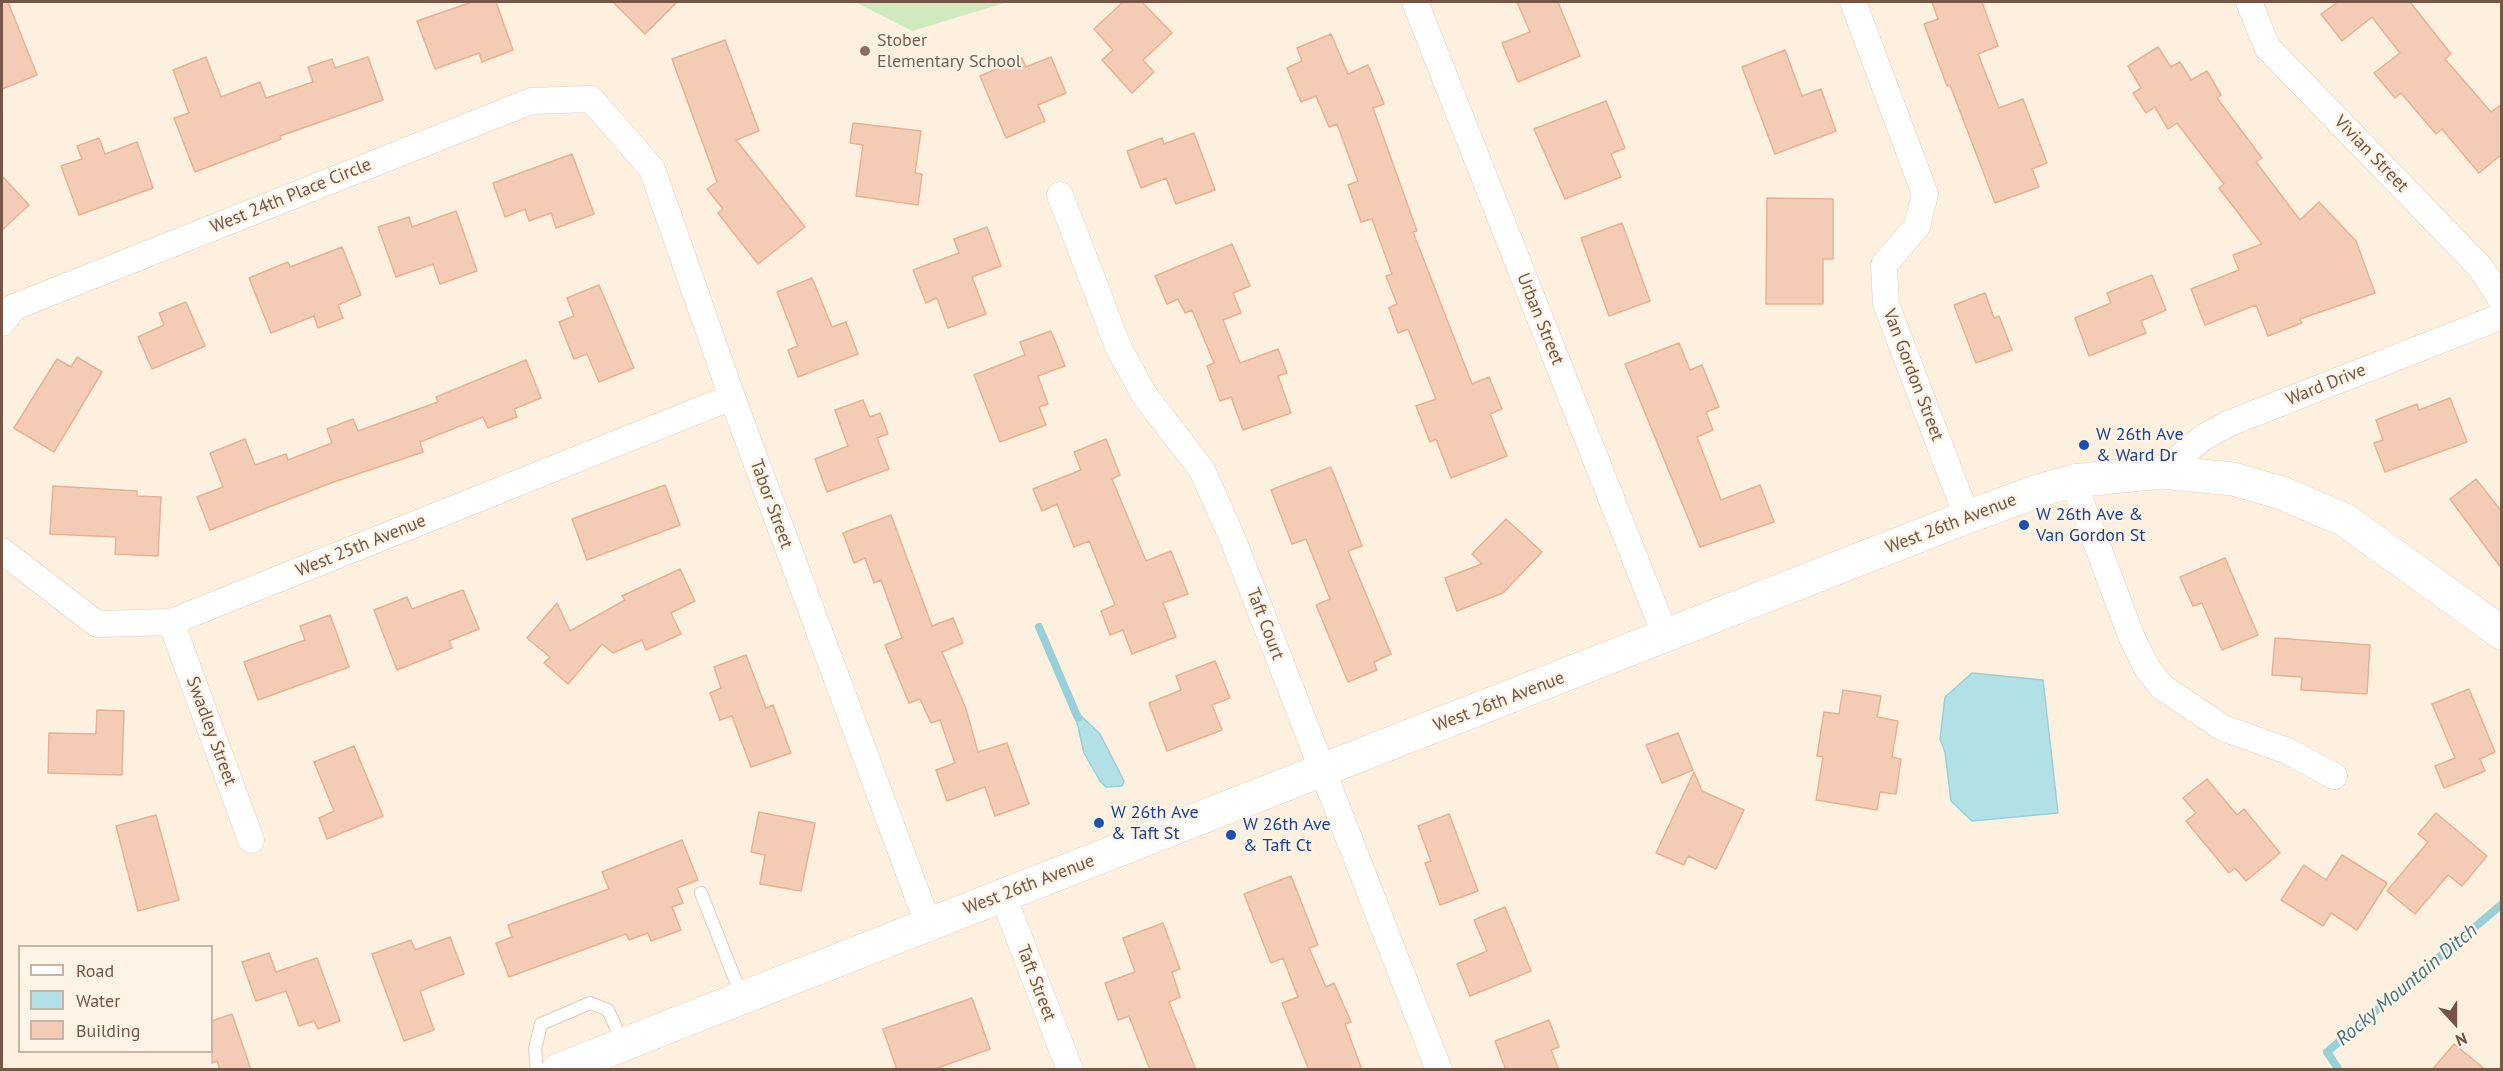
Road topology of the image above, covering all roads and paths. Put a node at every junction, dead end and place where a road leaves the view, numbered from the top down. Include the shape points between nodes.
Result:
1 (1415, 2) edge
2 (1853, 2) edge
3 (2249, 2) edge
4 (591, 99) joint
5 (1060, 195) dead end
6 (2502, 301) edge
7 (2502, 316) edge
8 (2, 323) edge
9 (732, 397) junction
10 (2161, 472) junction
11 (2073, 481) junction
12 (1967, 517) junction
13 (2, 551) edge
14 (171, 622) junction
15 (2502, 633) edge
16 (1666, 637) junction
17 (1322, 770) junction
18 (2334, 776) dead end
19 (251, 840) dead end
20 (701, 893) dead end
21 (1003, 896) junction
22 (928, 924) junction
23 (742, 997) junction
24 (624, 1044) junction
25 (537, 1070) edge
26 (558, 1070) edge
27 (1070, 1070) edge
28 (1439, 1070) edge

1 - 16 street, Urban Street
2 - 12 street, Van Gordon Street via 1925,194 1917,226 1884,265 1886,304
3 - 6 street, Vivian Street via 2267,47 2480,267
4 - 8 street, West 24th Place Circle via 531,101 14,307
4 - 9 street, Tabor Street via 652,169
5 - 17 street, Taft Court via 1119,349 1145,396 1203,470
7 - 10 street, Ward Drive via 2230,423 2204,437
9 - 14 street, West 25th Avenue
9 - 22 street, Tabor Street
10 - 11 street, West 26th Avenue
10 - 15 street, West 26th Avenue via 2258,484 2314,505 2371,537
11 - 12 street, West 26th Avenue
11 - 18 street via 2133,638 2147,668 2162,687 2223,728 2288,751
12 - 16 street, West 26th Avenue
13 - 14 street, West 25th Avenue via 97,624
14 - 19 street, Swadley Street
16 - 17 street, West 26th Avenue
17 - 21 street, West 26th Avenue
17 - 28 street, Taft Court
20 - 23 lane
21 - 22 street, West 26th Avenue
21 - 27 street, Taft Street
22 - 23 street, West 26th Avenue
23 - 24 street, West 26th Avenue
24 - 25 lane via 608,1010 590,1004 541,1024 535,1049
24 - 26 street, West 26th Avenue

